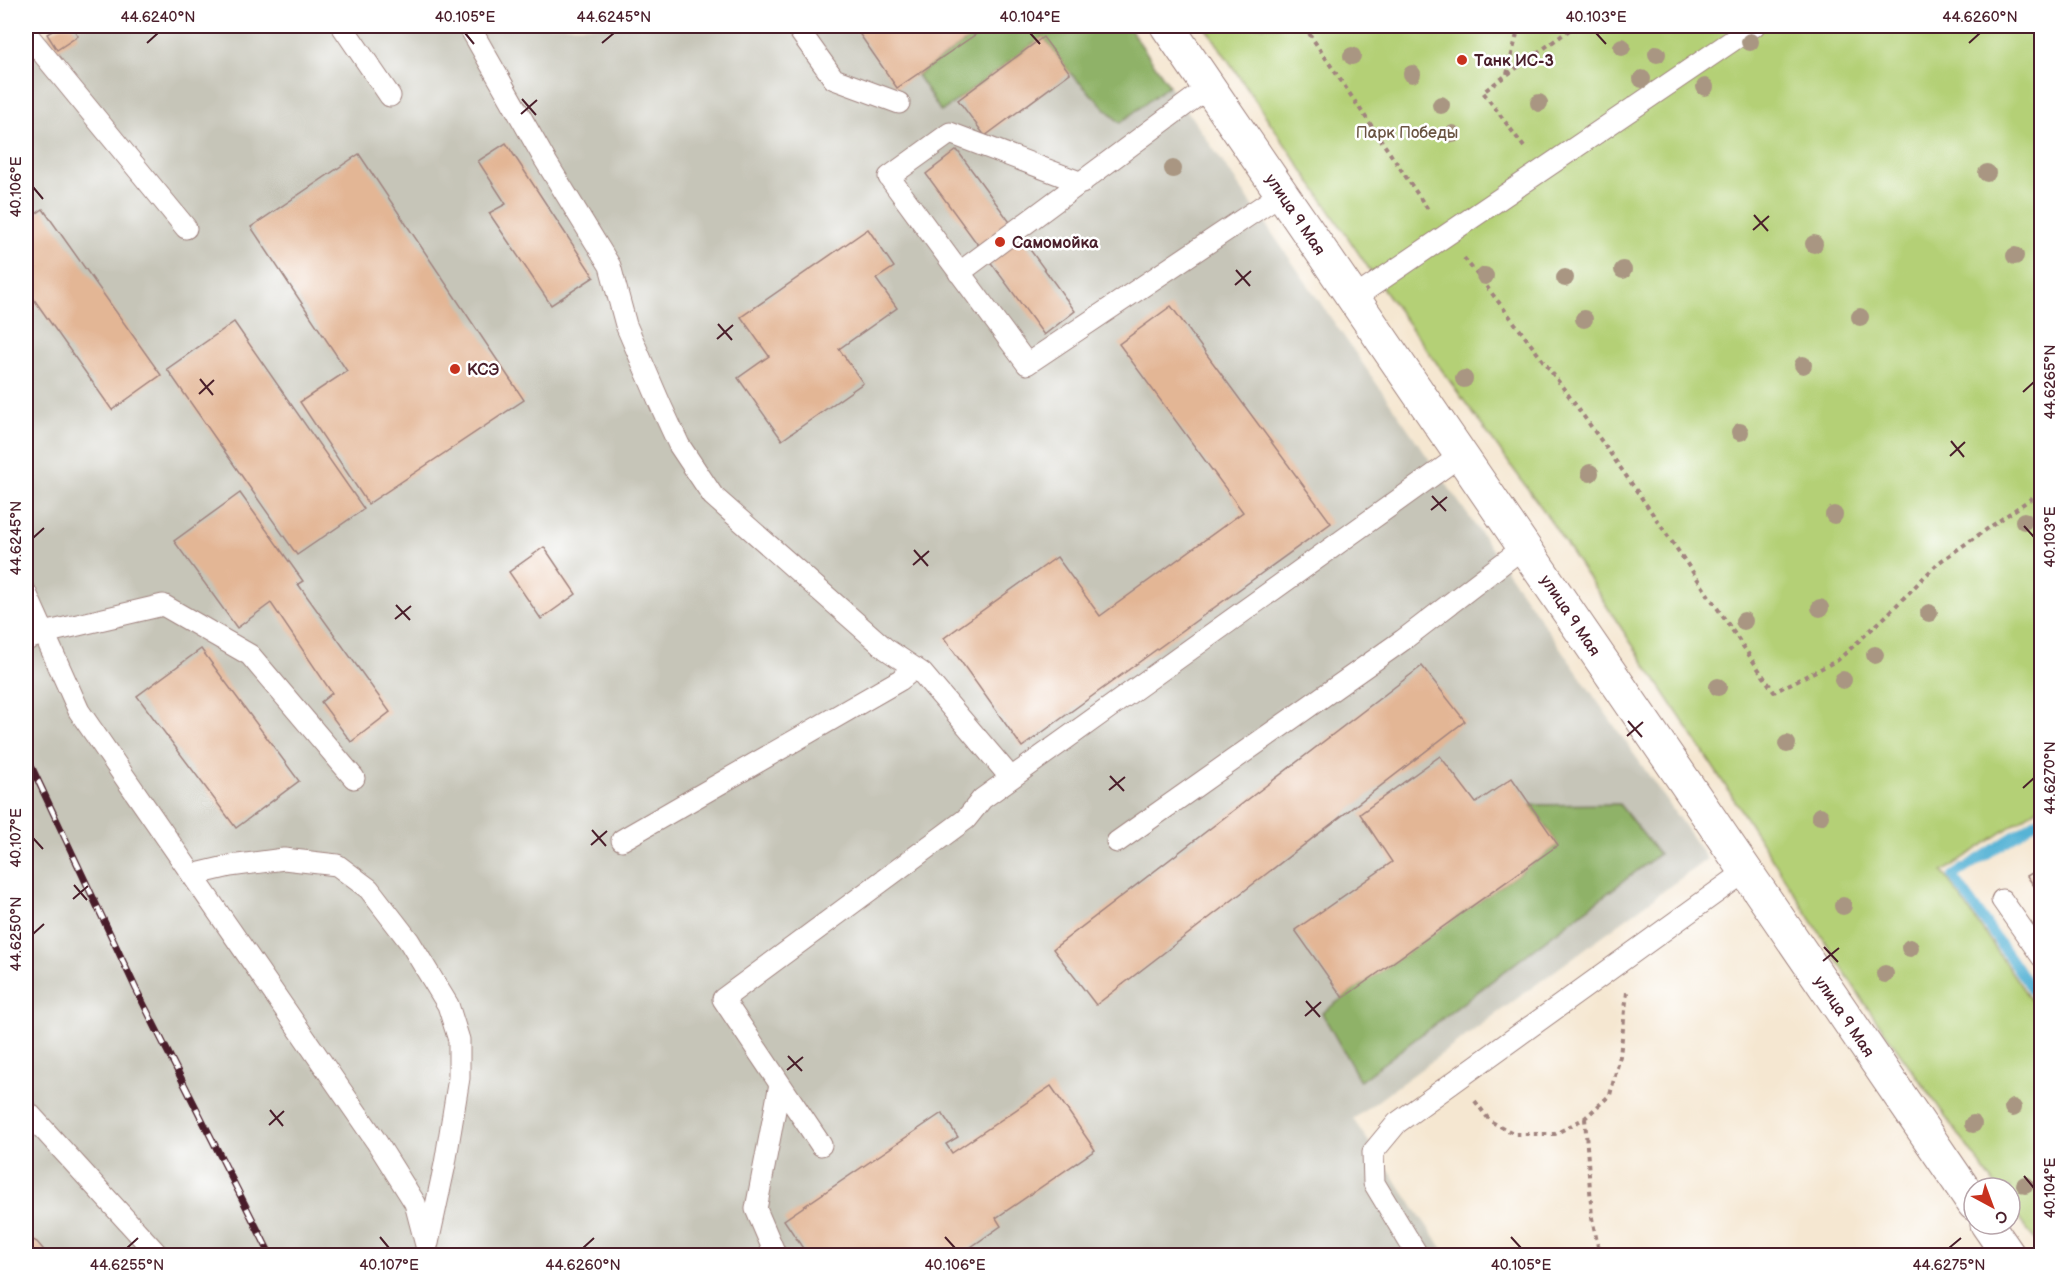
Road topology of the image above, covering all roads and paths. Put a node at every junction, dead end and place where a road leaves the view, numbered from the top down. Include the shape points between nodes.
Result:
1 (342, 26) edge
2 (469, 26) edge
3 (796, 26) edge
4 (1167, 26) edge
5 (1304, 26) edge
6 (1519, 26) edge
7 (1575, 26) edge
8 (1754, 26) edge
9 (26, 33) edge
10 (1507, 74) junction
11 (1209, 87) junction
12 (390, 96) dead end
13 (899, 103) dead end
14 (1542, 170) junction
15 (1082, 183) junction
16 (1282, 192) junction
17 (186, 228) dead end
18 (1446, 236) junction
19 (959, 273) junction
20 (1354, 298) junction
21 (1461, 455) junction
22 (2042, 491) edge
23 (1524, 547) junction
24 (26, 593) edge
25 (35, 636) edge
26 (915, 668) junction
27 (354, 778) dead end
28 (1011, 778) junction
29 (622, 840) dead end
30 (1117, 842) dead end
31 (1746, 870) junction
32 (192, 875) junction
33 (2002, 900) dead end
34 (1632, 953) junction
35 (2042, 957) edge
36 (1459, 1078) junction
37 (780, 1084) junction
38 (26, 1110) edge
39 (1585, 1118) junction
40 (821, 1145) dead end
41 (1962, 1186) edge
42 (1995, 1236) edge
43 (427, 1252) edge
44 (159, 1256) edge
45 (776, 1256) edge
46 (1418, 1256) edge
47 (1600, 1256) edge
48 (2009, 1256) edge

1 - 12 lane
2 - 26 lane via 610,266 626,325 661,406 679,445 712,496 886,649
3 - 13 lane via 834,79
4 - 11 street, улица 9 Мая
5 - 18 path
6 - 10 path
7 - 10 path
8 - 14 lane
9 - 17 lane
10 - 14 path via 1483,92
11 - 15 lane
11 - 16 street, улица 9 Мая
14 - 18 lane
15 - 19 lane
15 - 19 lane via 950,133 889,177
16 - 19 lane via 1027,364
16 - 20 street, улица 9 Мая
18 - 20 lane
18 - 22 path via 1611,453 1774,692 1838,660 1938,563
20 - 21 street, улица 9 Мая
21 - 23 street, улица 9 Мая
21 - 28 lane
23 - 30 lane via 1403,640
23 - 31 street, улица 9 Мая
24 - 25 lane
25 - 27 lane via 163,605 250,655
25 - 32 lane via 79,711
26 - 28 lane
26 - 29 lane via 900,681
28 - 37 lane via 982,799 966,819 723,999
31 - 34 lane
31 - 41 street, улица 9 Мая
32 - 43 lane via 415,1203
32 - 43 lane via 284,860 337,865 369,889 409,941 448,1005 459,1040 459,1078
33 - 35 lane
34 - 36 lane
34 - 39 path via 1620,1056 1610,1095
36 - 39 path via 1490,1121 1515,1134 1555,1134
36 - 46 lane via 1397,1123 1373,1152 1374,1183
37 - 40 lane
37 - 45 lane via 756,1209
38 - 44 lane
39 - 47 path via 1592,1218
42 - 48 street

